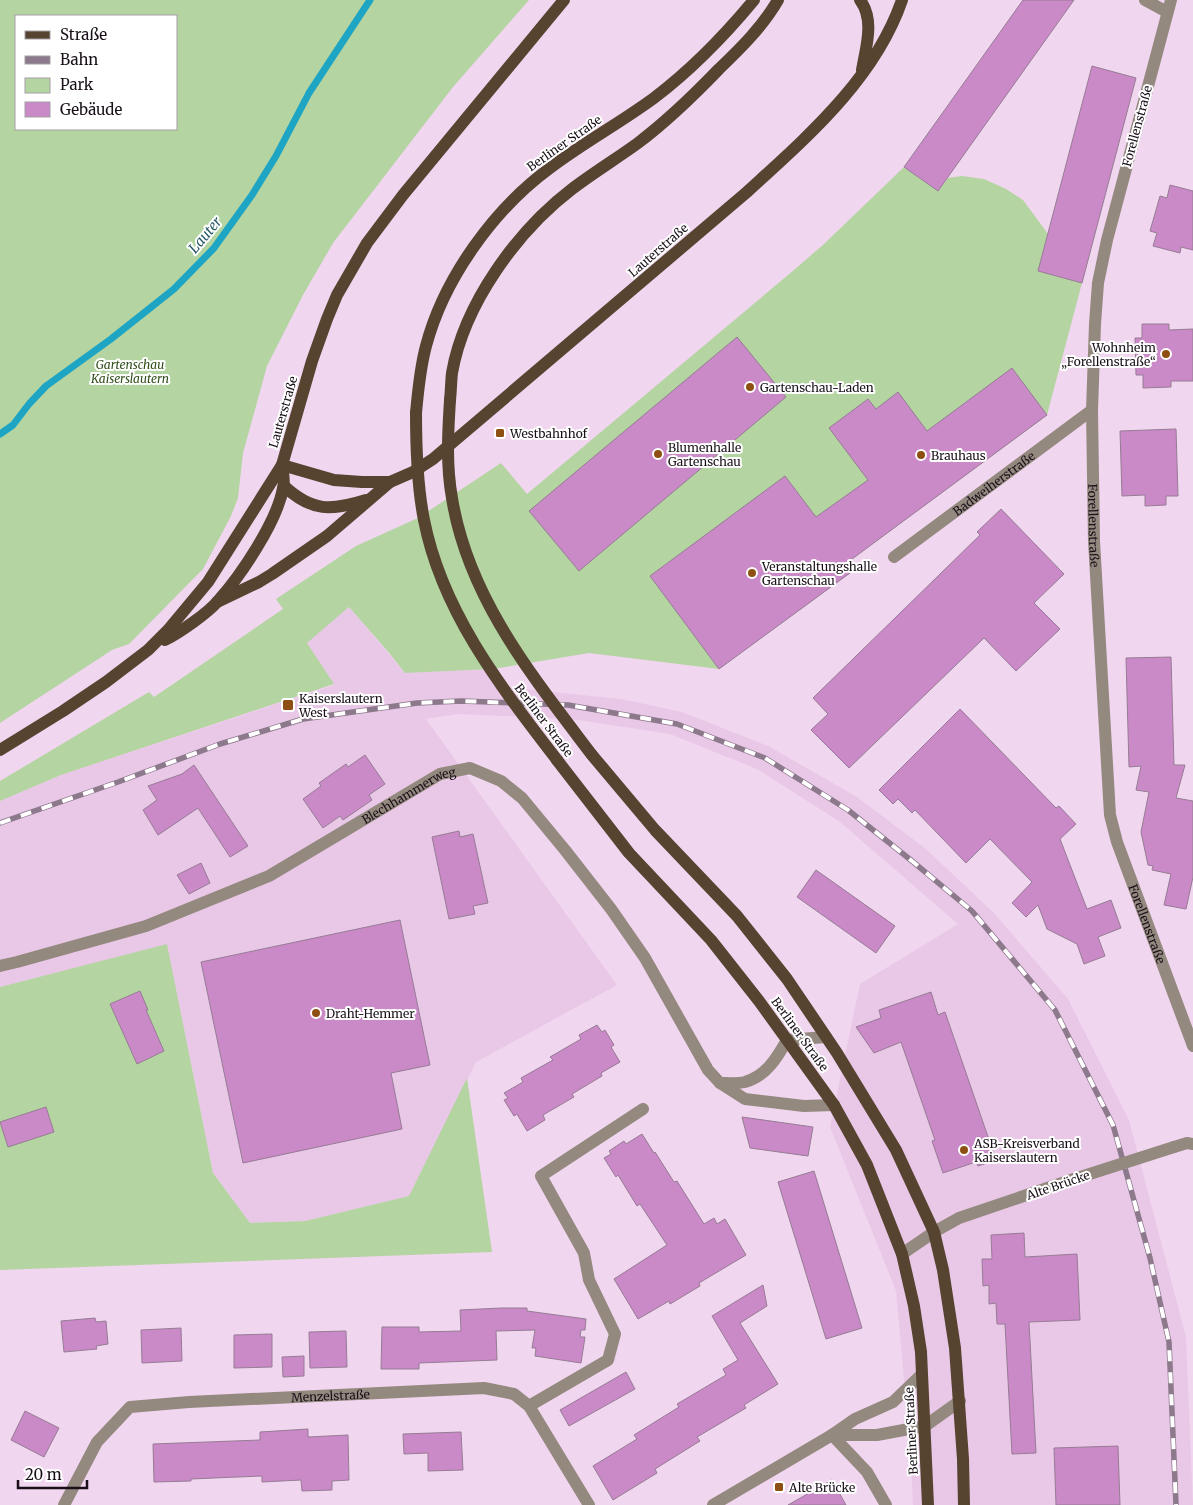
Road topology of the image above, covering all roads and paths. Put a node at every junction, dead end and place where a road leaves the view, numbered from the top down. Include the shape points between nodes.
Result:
1 (564, 0) edge
2 (754, 0) edge
3 (778, 0) edge
4 (786, 0) edge
5 (860, 0) edge
6 (902, 0) edge
7 (1145, 0) edge
8 (1169, 6) edge
9 (770, 14) junction
10 (861, 75) junction
11 (1092, 410) junction
12 (282, 465) junction
13 (390, 482) junction
14 (284, 486) junction
15 (370, 499) junction
16 (894, 557) dead end
17 (217, 602) junction
18 (148, 650) junction
19 (0, 750) edge
20 (0, 966) edge
21 (826, 1037) junction
22 (787, 1040) junction
23 (1193, 1046) edge
24 (720, 1083) junction
25 (834, 1105) junction
26 (643, 1109) dead end
27 (1193, 1144) edge
28 (934, 1232) junction
29 (902, 1254) junction
30 (921, 1375) junction
31 (960, 1401) junction
32 (529, 1406) junction
33 (925, 1426) junction
34 (832, 1435) junction
35 (64, 1505) edge
36 (589, 1505) edge
37 (713, 1505) edge
38 (886, 1505) edge
39 (928, 1505) edge
40 (964, 1505) edge

1 - 12 main road, Lauterstraße via 403,195 356,260 327,319
2 - 22 main road, Berliner Straße, bridge via 715,43 654,98 529,184 479,240 458,272 426,345 416,413 416,454 424,520 433,554 460,619 482,658 629,853 710,940
3 - 9 main road, Berliner Straße
4 - 9 main road
5 - 10 main road via 869,24
6 - 10 main road, Lauterstraße via 878,50
7 - 8 street
8 - 11 street, Forellenstraße via 1098,284
9 - 21 main road, Berliner Straße, bridge via 732,57 668,117 639,142 572,189 516,242 477,306 452,372 449,474 454,512 466,555 483,596 541,687 592,755 655,830 738,916
10 - 13 main road, Lauterstraße via 825,117 747,192 452,444 413,472
11 - 16 street, Badweiherstraße
11 - 23 street, Forellenstraße via 1094,541 1110,815 1117,842
12 - 13 main road, Lauterstraße via 334,480
12 - 14 main road, Lauterstraße
12 - 18 main road, Lauterstraße via 208,582
13 - 15 main road, Lauterstraße
14 - 15 main road, Lauterstraße via 308,503 327,508 341,508
14 - 17 main road, Lauterstraße via 275,512 246,566
15 - 17 main road via 327,536 272,574
17 - 18 main road, Lauterstraße
18 - 19 main road, Lauterstraße via 106,682
20 - 24 street, Blechhammerweg via 146,926 269,876 440,774 470,768 501,780 522,798 565,850 645,958 708,1070
21 - 22 street
21 - 28 main road, Berliner Straße via 896,1150
22 - 24 street via 763,1073 744,1082
22 - 25 main road, Berliner Straße
24 - 25 street, Blechhammerweg via 745,1099 804,1106
25 - 29 main road, Berliner Straße via 867,1165
26 - 32 street via 541,1176 584,1253 589,1280 615,1334 608,1360
27 - 28 street, Alte Brücke, bridge via 1187,1143 1074,1179 971,1214
28 - 29 street, Alte Brücke
28 - 31 main road, Berliner Straße via 953,1327
29 - 30 main road, Berliner Straße via 914,1306
30 - 33 main road, Berliner Straße
30 - 34 street via 893,1402 855,1419
31 - 33 street
31 - 40 main road, Berliner Straße
32 - 35 street, Menzelstraße via 514,1394 484,1388 130,1407 97,1442
32 - 36 street, Menzelstraße
33 - 34 street via 877,1435
33 - 39 main road, Berliner Straße
34 - 37 street
34 - 38 street via 867,1472

